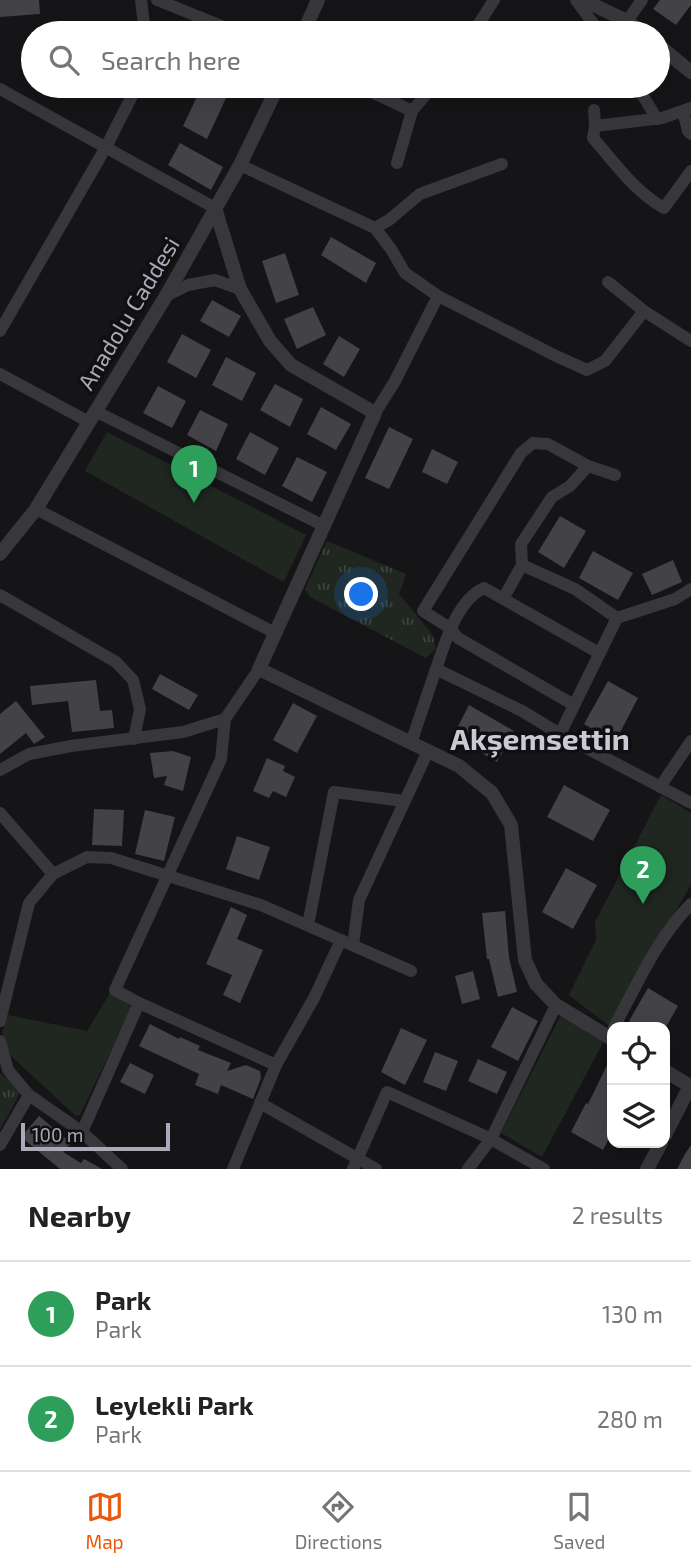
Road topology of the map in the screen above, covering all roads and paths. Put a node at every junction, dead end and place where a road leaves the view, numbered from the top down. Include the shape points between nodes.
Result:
1 (141, 0) edge
2 (157, 0) edge
3 (318, 0) edge
4 (494, 0) edge
5 (576, 0) edge
6 (583, 0) edge
7 (642, 0) edge
8 (144, 21) edge
9 (209, 21) edge
10 (308, 21) edge
11 (481, 21) edge
12 (591, 21) edge
13 (627, 21) joint
14 (670, 55) edge
15 (691, 72) edge
16 (0, 89) edge
17 (130, 98) edge
18 (272, 98) edge
19 (384, 98) edge
20 (423, 98) edge
21 (644, 98) edge
22 (687, 109) edge
23 (594, 110) dead end
24 (412, 111) junction
25 (657, 119) junction
26 (595, 126) junction
27 (691, 134) edge
28 (106, 148) junction
29 (397, 163) dead end
30 (502, 164) dead end
31 (240, 165) junction
32 (691, 171) edge
33 (215, 208) junction
34 (375, 228) junction
35 (608, 282) dead end
36 (240, 289) junction
37 (166, 296) junction
38 (438, 296) junction
39 (644, 312) junction
40 (0, 331) edge
41 (691, 341) edge
42 (0, 374) edge
43 (376, 413) junction
44 (92, 416) junction
45 (587, 466) junction
46 (615, 475) dead end
47 (36, 509) junction
48 (324, 526) junction
49 (0, 554) edge
50 (522, 565) junction
51 (691, 589) edge
52 (0, 595) edge
53 (504, 597) junction
54 (617, 618) junction
55 (450, 628) junction
56 (275, 633) junction
57 (600, 653) junction
58 (258, 668) junction
59 (436, 669) junction
60 (574, 705) junction
61 (225, 719) junction
62 (560, 734) junction
63 (134, 739) junction
64 (691, 741) edge
65 (411, 743) junction
66 (428, 751) junction
67 (0, 770) edge
68 (660, 787) junction
69 (404, 801) junction
70 (691, 803) edge
71 (0, 813) edge
72 (53, 874) junction
73 (168, 876) junction
74 (691, 904) edge
75 (686, 918) edge
76 (309, 925) junction
77 (347, 942) junction
78 (411, 971) dead end
79 (139, 1003) junction
80 (556, 1005) junction
81 (0, 1021) edge
82 (618, 1022) edge
83 (607, 1031) edge
84 (0, 1046) edge
85 (276, 1065) junction
86 (670, 1074) edge
87 (691, 1085) edge
88 (29, 1095) junction
89 (260, 1103) junction
90 (670, 1125) edge
91 (82, 1132) junction
92 (491, 1139) junction
93 (0, 1145) edge
94 (658, 1148) edge
95 (355, 1164) edge
96 (122, 1169) edge
97 (233, 1169) edge
98 (376, 1169) edge
99 (468, 1169) edge
100 (544, 1169) edge
101 (647, 1169) edge

1 - 8 street
2 - 9 street
3 - 10 street
4 - 11 street
5 - 12 street
6 - 13 street
7 - 13 street
14 - 15 street
16 - 28 street
17 - 28 street
18 - 31 street, Anadolu Caddesi
19 - 24 street
20 - 24 street
21 - 25 street
22 - 25 street
22 - 27 street
23 - 26 street
24 - 29 street
25 - 26 street
26 - 32 street via 593,138 621,173 664,208
28 - 33 street
28 - 40 street
30 - 34 street via 420,194
31 - 33 street, Anadolu Caddesi
31 - 34 street
33 - 36 street
33 - 37 street, Anadolu Caddesi
34 - 38 street via 405,273
35 - 39 street
36 - 37 street via 215,280 188,285
36 - 43 street via 270,341 291,365
37 - 44 street, Anadolu Caddesi
38 - 39 street via 587,370 605,361
38 - 43 street
39 - 41 street
42 - 44 street
43 - 48 street
44 - 47 street, Anadolu Caddesi
44 - 48 street
45 - 46 street
45 - 50 street via 570,486 552,497 529,532 522,544
45 - 55 street via 548,444 533,443 522,453 423,611
47 - 49 street, Anadolu Caddesi
47 - 56 street
48 - 56 street
50 - 53 street
50 - 54 street via 575,589
51 - 54 street
52 - 63 street via 116,662 133,680 140,709
53 - 55 street via 484,588 474,592
53 - 57 street
54 - 57 street
55 - 59 street
55 - 60 street via 458,638
56 - 58 street
57 - 60 street
58 - 61 street
58 - 65 street
59 - 62 street
59 - 65 street
60 - 62 street
61 - 63 street via 183,732
61 - 73 street via 221,759
62 - 68 street
63 - 67 street via 29,754
64 - 68 street
65 - 66 street
66 - 69 street
66 - 80 street via 459,766 492,793 511,825 525,960 536,984
68 - 70 street
69 - 76 street via 334,792
69 - 77 street via 359,900
71 - 72 street
72 - 73 street via 87,857 111,858
72 - 81 street via 29,903
73 - 76 street
73 - 79 street via 115,990
74 - 75 street
75 - 82 street via 654,954
76 - 77 street
77 - 78 street
77 - 85 street
79 - 85 street
79 - 91 street
80 - 83 street
80 - 92 street
84 - 88 street via 8,1070
85 - 89 street
86 - 87 street
87 - 90 street
88 - 91 street
88 - 93 street
89 - 95 street via 301,1124
89 - 97 street
91 - 96 street
92 - 95 street via 387,1092
92 - 99 street
92 - 100 street
94 - 101 street
95 - 98 street

